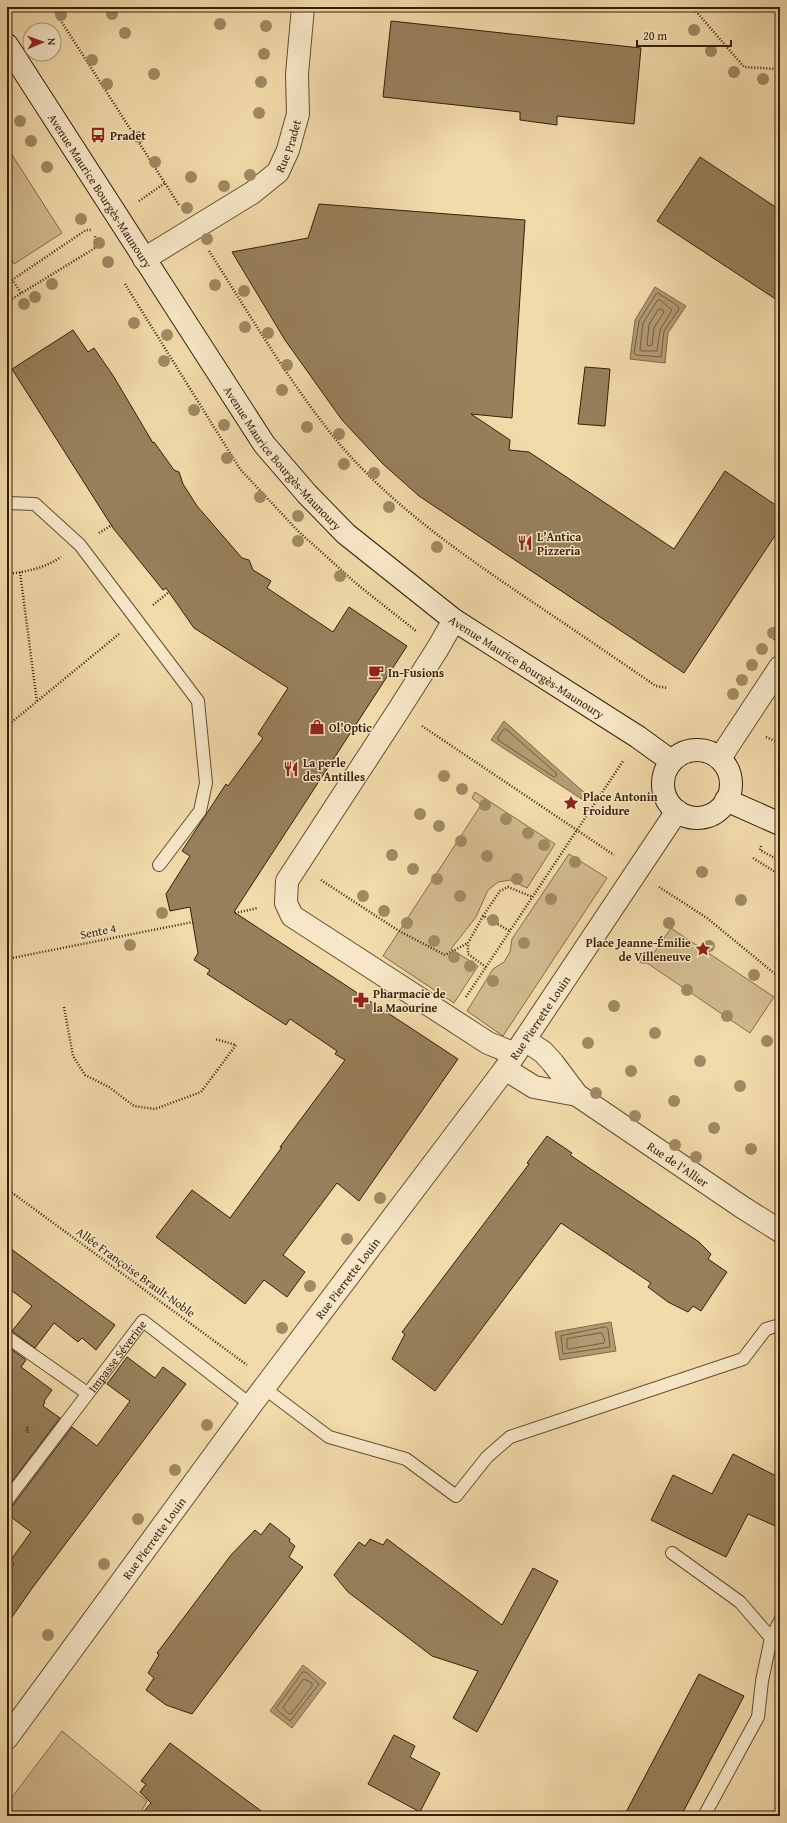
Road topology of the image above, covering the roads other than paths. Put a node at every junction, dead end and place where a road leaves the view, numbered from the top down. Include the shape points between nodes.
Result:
1 (303, 7) edge
2 (7, 45) edge
3 (144, 259) junction
4 (7, 503) edge
5 (454, 620) junction
6 (780, 667) edge
7 (720, 758) junction
8 (671, 761) junction
9 (726, 800) junction
10 (677, 811) junction
11 (780, 824) edge
12 (159, 865) dead end
13 (515, 1054) junction
14 (577, 1095) junction
15 (780, 1231) edge
16 (780, 1325) edge
17 (7, 1338) edge
18 (264, 1388) junction
19 (87, 1393) junction
20 (250, 1405) junction
21 (7, 1500) edge
22 (672, 1553) dead end
23 (780, 1621) edge
24 (771, 1638) junction
25 (7, 1738) edge
26 (704, 1816) edge

1 - 3 street, Rue Pradet via 298,114 288,150 278,172 252,193
2 - 3 street, Avenue Maurice Bourgès-Maunoury
3 - 5 street, Avenue Maurice Bourgès-Maunoury via 264,444 346,534
4 - 12 lane via 35,504 80,545 198,702 206,775 200,811
5 - 8 street, Avenue Maurice Bourgès-Maunoury via 638,737
5 - 13 street via 287,881 286,903 292,916 488,1043
6 - 7 street
7 - 8 street via 710,752 698,750 687,751
7 - 9 street via 727,767 730,778 730,790
8 - 10 street via 663,782 664,793
9 - 10 street via 710,816 698,818
9 - 11 street
10 - 13 street, Rue Pierrette Louin
13 - 14 street, Rue de l'Allier via 534,1086
13 - 14 street, Rue de l'Allier via 543,1052
13 - 18 street, Rue Pierrette Louin
14 - 15 street, Rue de l'Allier
16 - 18 lane via 766,1328 743,1359 510,1437 488,1457 456,1496 406,1459 329,1437
17 - 19 lane
18 - 20 street, Rue Pierrette Louin
19 - 20 lane, Impasse Séverine via 143,1321
19 - 21 lane, Impasse Séverine
20 - 25 street, Rue Pierrette Louin
22 - 24 lane via 740,1602
23 - 24 lane
24 - 26 lane via 758,1716

